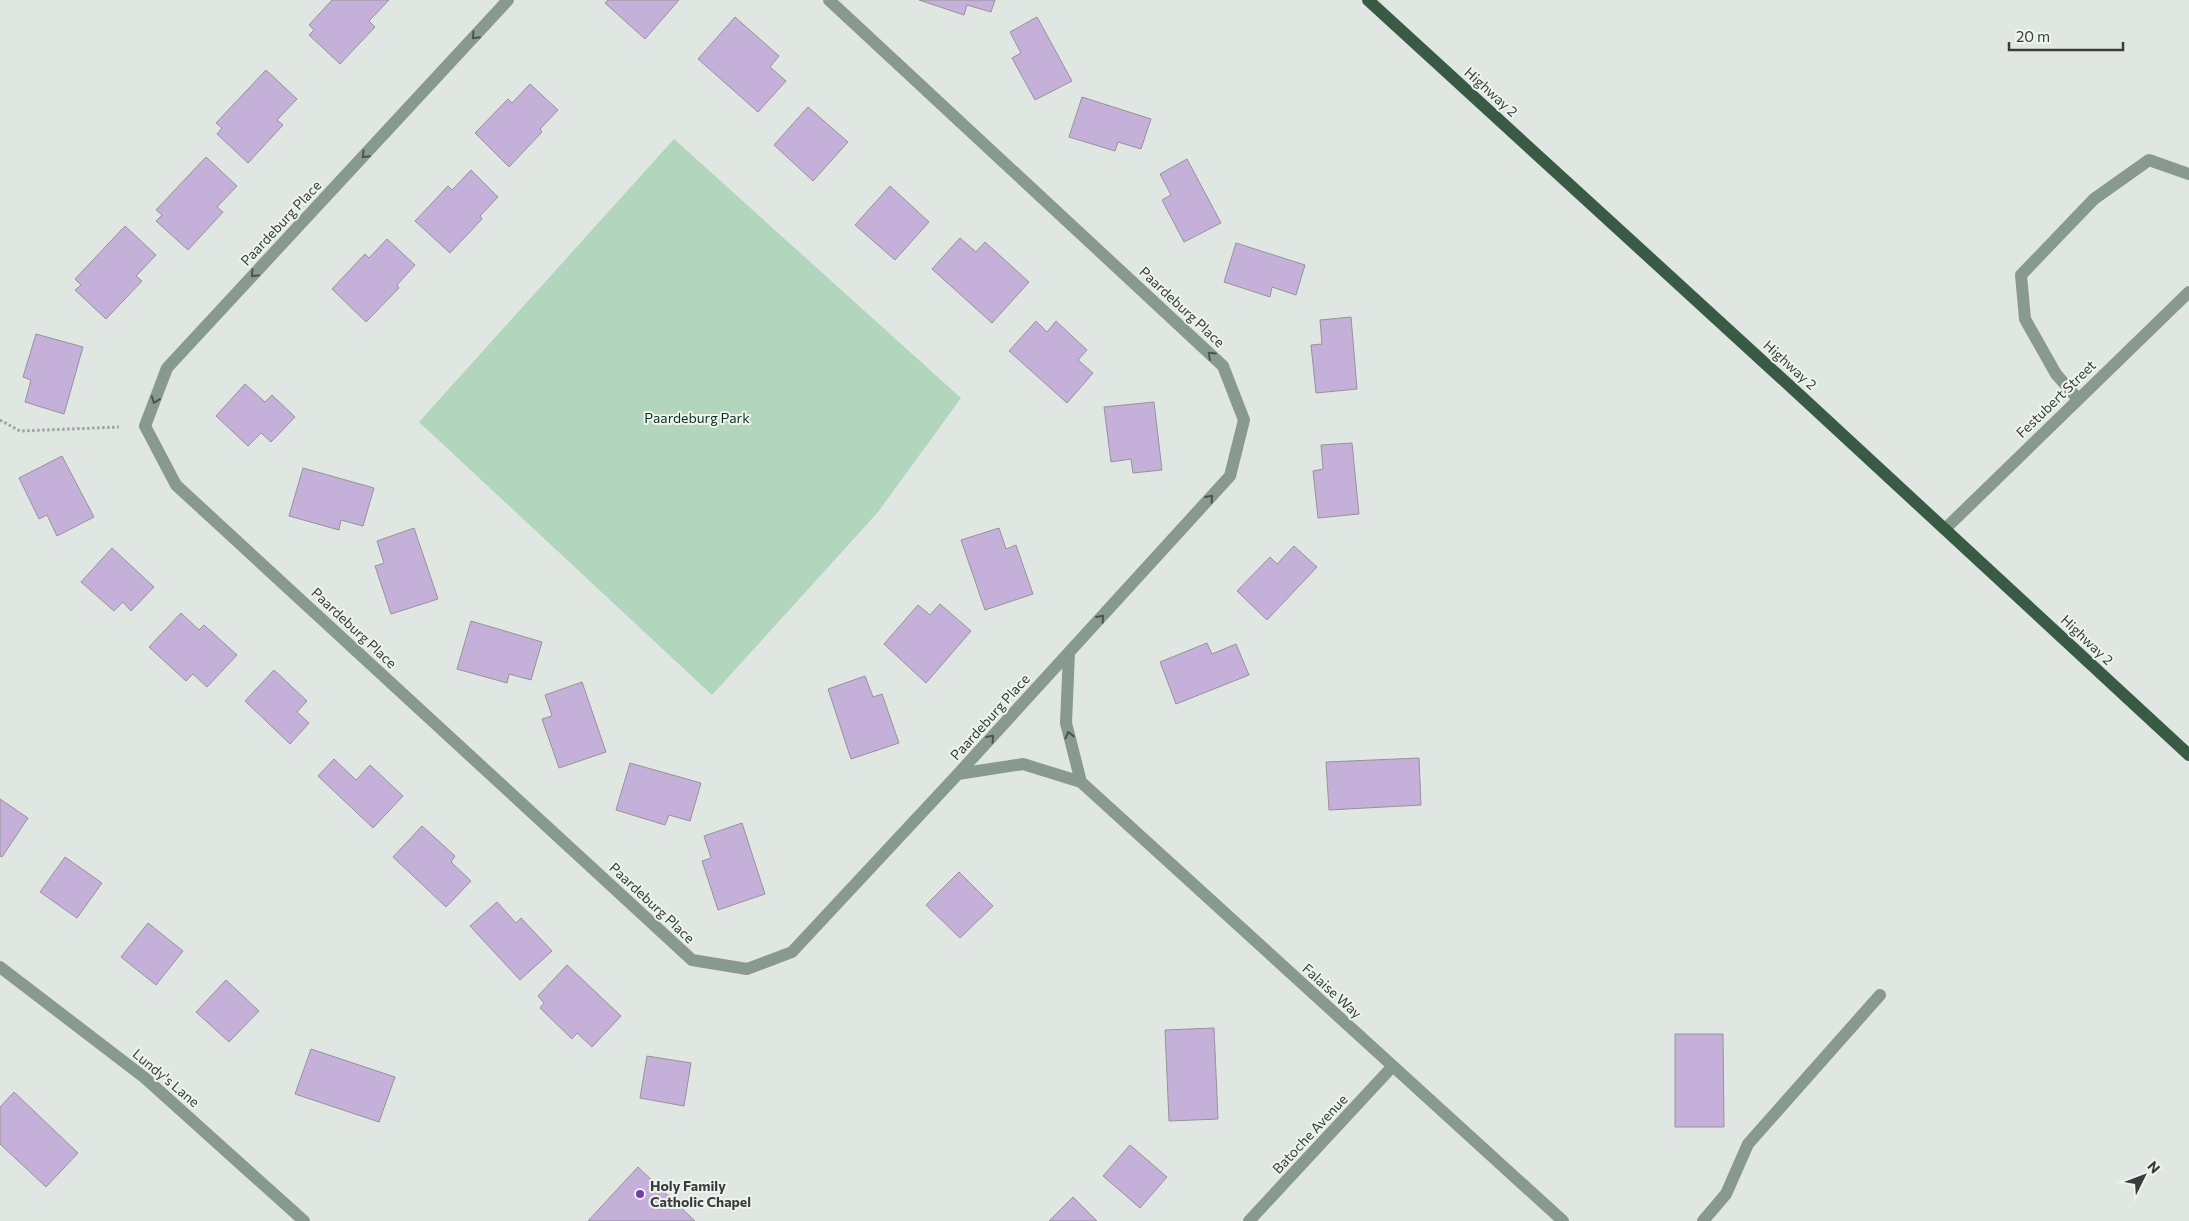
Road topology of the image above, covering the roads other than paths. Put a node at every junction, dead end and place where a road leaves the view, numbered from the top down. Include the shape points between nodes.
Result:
1 (508, 0) edge
2 (829, 0) edge
3 (1368, 0) edge
4 (2189, 174) edge
5 (2189, 292) edge
6 (2078, 399) junction
7 (1945, 529) junction
8 (1069, 653) junction
9 (2189, 755) edge
10 (958, 774) junction
11 (1081, 782) junction
12 (0, 967) edge
13 (1880, 995) dead end
14 (1392, 1067) junction
15 (304, 1221) edge
16 (1250, 1221) edge
17 (1563, 1221) edge
18 (1703, 1221) edge

1 -> 10 street, Paardeburg Place via 167,368 145,426 176,485 692,960 747,969 792,952
8 -> 2 street, Paardeburg Place via 1230,476 1244,420 1223,366
3 - 7 main road, Highway 2
4 - 6 street via 2149,160 2094,199 2021,275 2024,319 2056,374
5 - 6 street, Festubert Street
6 - 7 street, Festubert Street
7 - 9 main road, Highway 2
10 -> 8 street, Paardeburg Place
11 -> 8 street via 1066,723
10 - 11 street via 1022,764
11 - 14 street, Falaise Way
12 - 15 street, Lundy's Lane via 145,1078
13 - 18 street via 1748,1144 1726,1194
14 - 16 street, Batoche Avenue
14 - 17 street, Falaise Way

